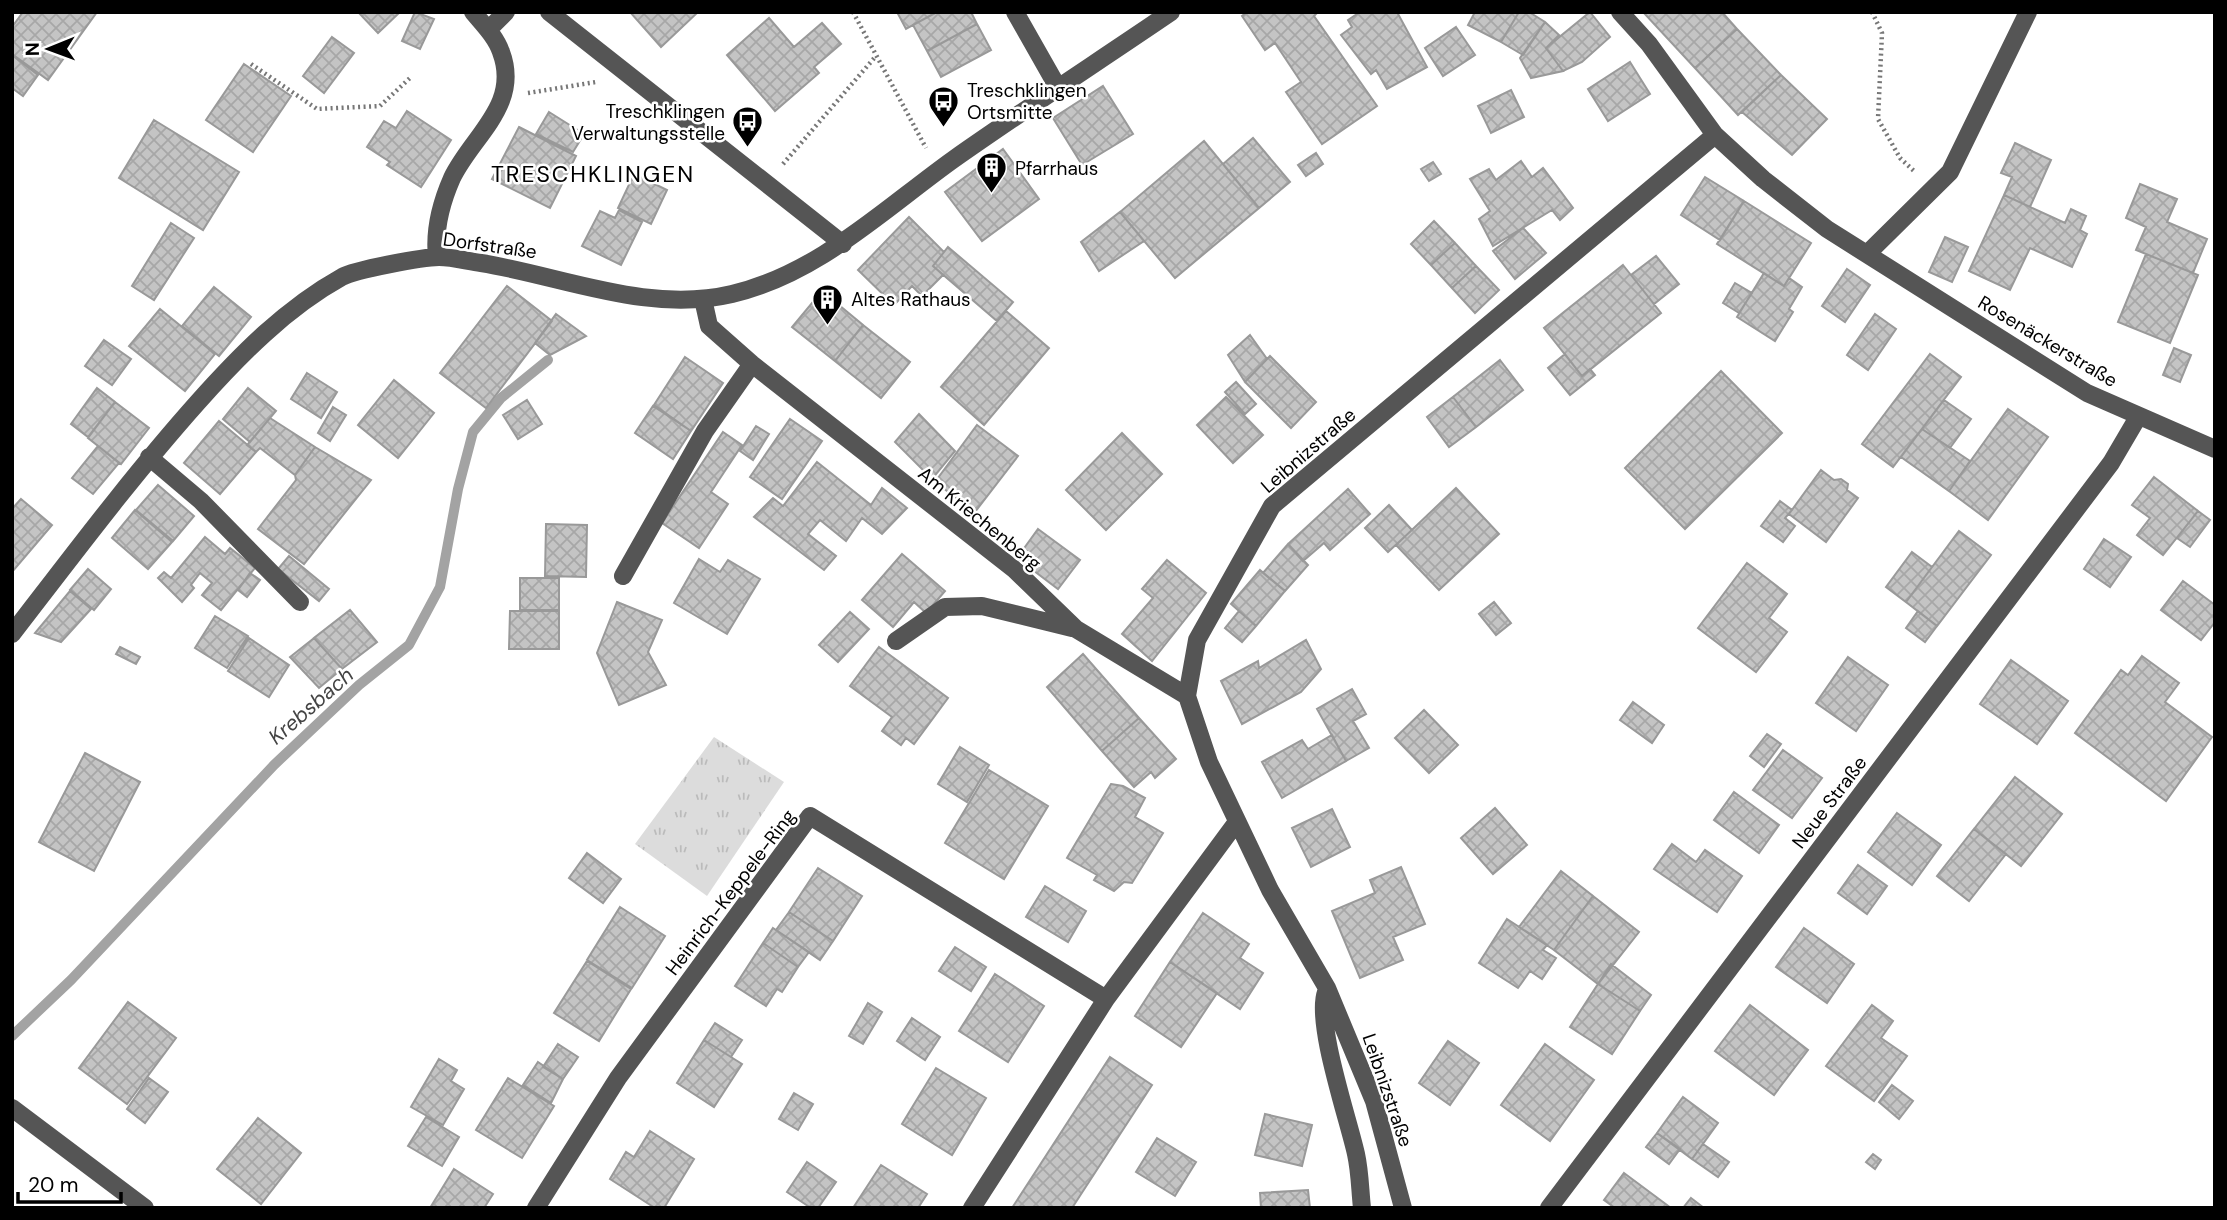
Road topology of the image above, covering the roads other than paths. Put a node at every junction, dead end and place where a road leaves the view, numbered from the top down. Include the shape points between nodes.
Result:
1 (473, 12) edge
2 (506, 12) edge
3 (1015, 12) edge
4 (1171, 12) edge
5 (1620, 12) edge
6 (2028, 12) edge
7 (553, 15) edge
8 (488, 30) junction
9 (1057, 86) junction
10 (1715, 135) junction
11 (843, 244) junction
12 (1867, 254) junction
13 (437, 257) junction
14 (703, 299) junction
15 (752, 364) junction
16 (2138, 417) junction
17 (2215, 449) edge
18 (149, 457) junction
19 (623, 576) dead end
20 (300, 602) dead end
21 (1076, 629) junction
22 (12, 634) edge
23 (897, 640) dead end
24 (1187, 696) junction
25 (1236, 823) junction
26 (1327, 988) junction
27 (1106, 999) junction
28 (12, 1108) edge
29 (145, 1208) edge
30 (536, 1208) edge
31 (972, 1208) edge
32 (1362, 1208) edge
33 (1403, 1208) edge
34 (1549, 1208) edge

1 - 8 street
2 - 8 street
3 - 9 street
4 - 9 street, Dorfstraße
5 - 10 street, Rosenäckerstraße
6 - 12 street via 1950,172
7 - 11 street
8 - 13 street via 501,51 506,74 503,97 493,120 453,177 434,233
9 - 11 street, Dorfstraße
10 - 12 street, Rosenäckerstraße via 1763,179
10 - 24 street, Leibnizstraße via 1272,506 1197,640
11 - 14 street, Dorfstraße via 734,294
12 - 16 street, Rosenäckerstraße via 2087,393
13 - 14 street, Dorfstraße via 530,271 621,295
13 - 18 street, Dorfstraße via 345,275 298,306 238,358
14 - 15 street, Am Kriechenberg via 709,326
15 - 19 street via 705,431
15 - 21 street, Am Kriechenberg via 1015,570
16 - 17 street, Rosenäckerstraße
16 - 34 street, Neue Straße via 2111,463
18 - 20 street via 201,500
18 - 22 street, Dorfstraße
21 - 23 street via 982,606 946,607
21 - 24 street, Am Kriechenberg
24 - 25 street, Leibnizstraße
25 - 26 street, Leibnizstraße
25 - 27 street
26 - 32 street via 1322,1001 1327,1034 1357,1157
26 - 33 street, Leibnizstraße via 1374,1101
27 - 30 street, Heinrich-Keppele-Ring via 810,816 618,1078
27 - 31 street
28 - 29 street

